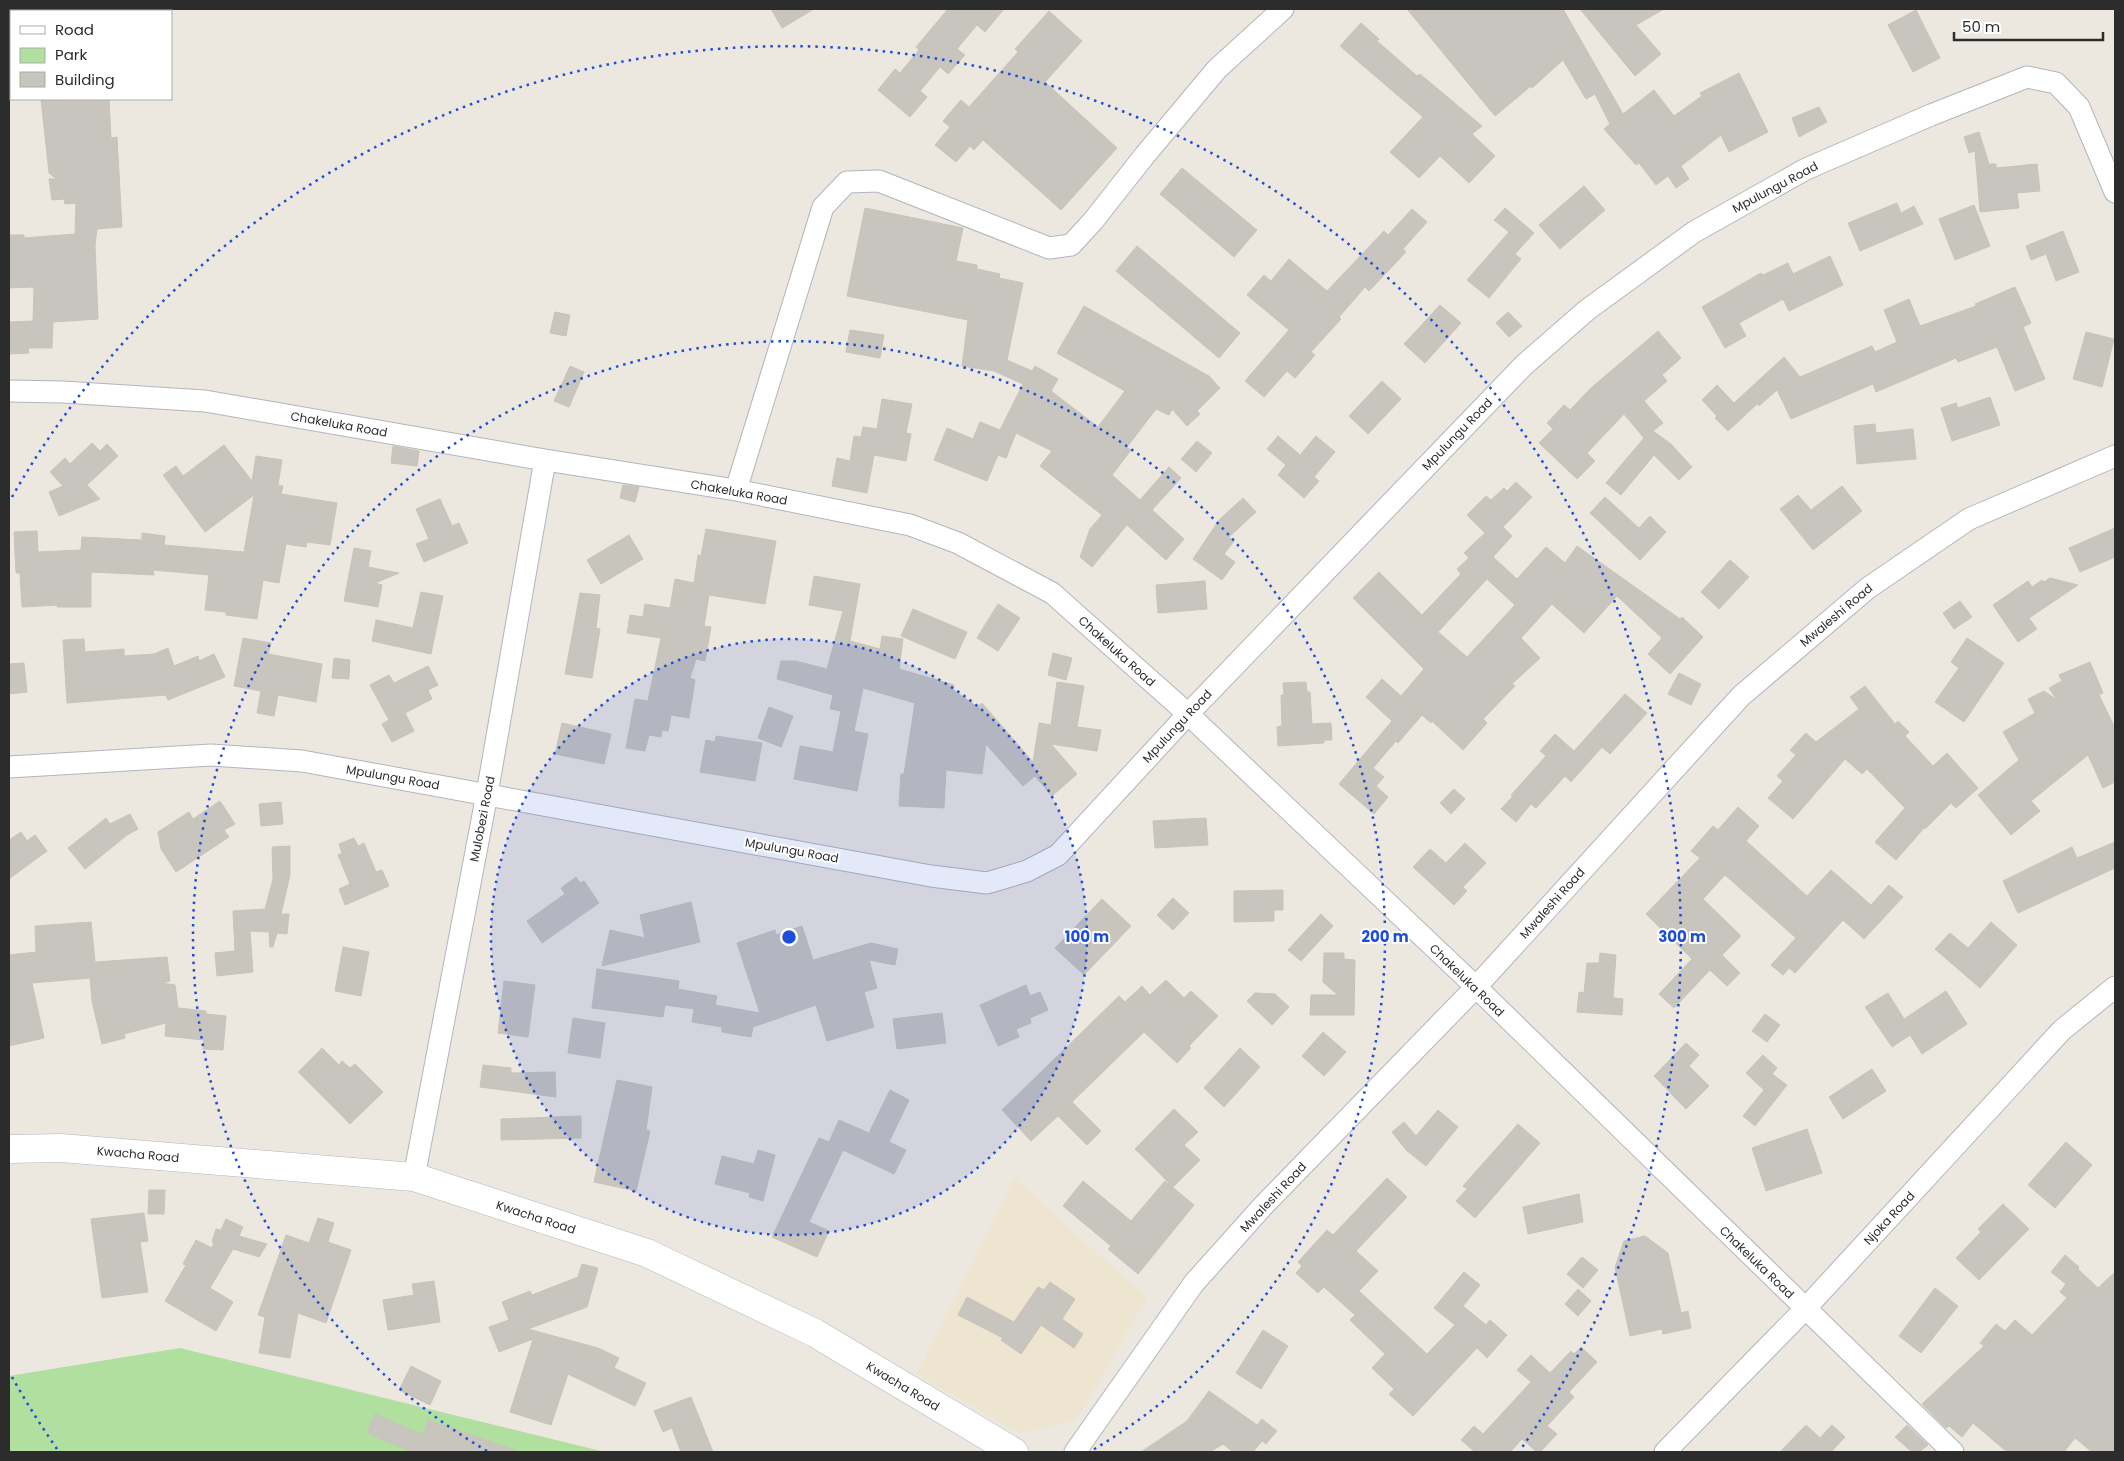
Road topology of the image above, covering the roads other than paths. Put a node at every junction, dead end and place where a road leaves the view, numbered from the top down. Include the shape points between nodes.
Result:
1 (1283, 9) edge
2 (2115, 192) edge
3 (9, 391) edge
4 (2115, 456) edge
5 (545, 460) junction
6 (736, 490) junction
7 (1188, 714) junction
8 (9, 767) edge
9 (487, 794) junction
10 (1476, 987) junction
11 (2115, 987) edge
12 (9, 1149) edge
13 (414, 1177) junction
14 (1805, 1309) junction
15 (1014, 1452) edge
16 (1075, 1452) edge
17 (1665, 1452) edge
18 (1953, 1452) edge

1 - 6 street via 1217,69 1071,245 1049,248 879,181 847,182 823,207
2 - 7 street, Mpulungu Road via 2079,107 2056,82 2027,77 1806,169 1694,232 1587,310 1524,365
3 - 5 street, Chakeluka Road via 205,401
4 - 10 street, Mwaleshi Road via 1969,518 1868,588 1741,696
5 - 6 street, Chakeluka Road
5 - 9 street, Mulobezi Road
6 - 7 street, Chakeluka Road via 910,525 958,544 1052,593
7 - 9 street, Mpulungu Road via 1058,855 1027,871 987,883 931,876
7 - 10 street, Chakeluka Road
8 - 9 street, Mpulungu Road via 212,755 302,761
9 - 13 street, Mulobezi Road
10 - 14 street, Chakeluka Road
10 - 16 street, Mwaleshi Road via 1263,1206 1194,1284
11 - 14 street, Njoka Road via 2062,1030
12 - 13 main road, Kwacha Road via 61,1148
13 - 15 main road, Kwacha Road via 647,1253 815,1333
14 - 17 street, Njoka Road
14 - 18 street, Chakeluka Road

